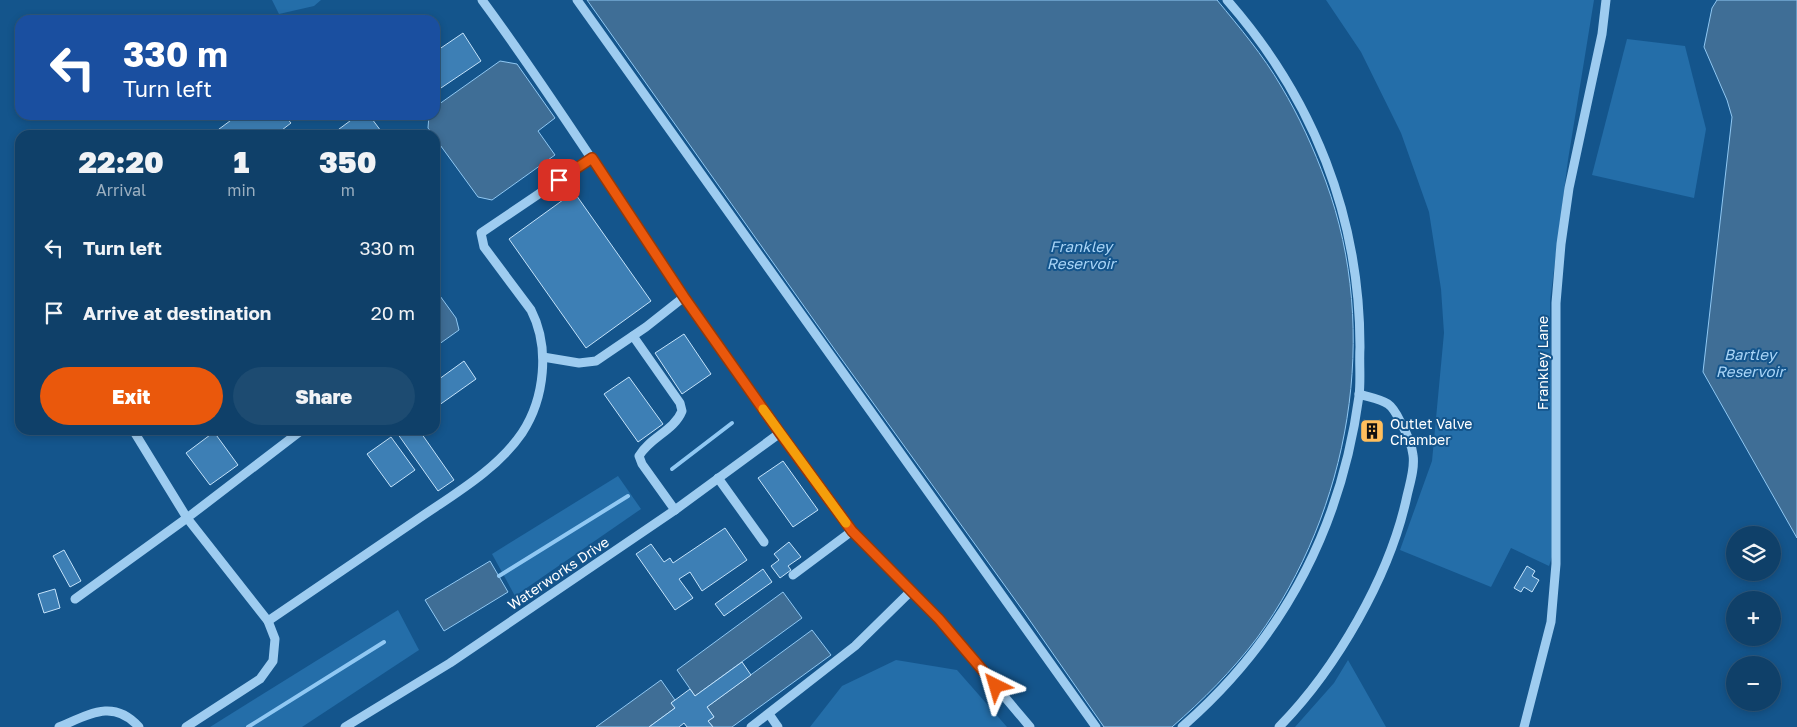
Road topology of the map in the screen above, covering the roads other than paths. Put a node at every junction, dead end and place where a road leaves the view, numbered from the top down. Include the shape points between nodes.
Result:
1 (482, 0) edge
2 (576, 0) edge
3 (1227, 0) edge
4 (1606, 0) edge
5 (592, 158) junction
6 (684, 297) junction
7 (633, 336) junction
8 (543, 357) junction
9 (1359, 394) junction
10 (780, 433) junction
11 (135, 435) edge
12 (295, 435) edge
13 (718, 478) junction
14 (674, 510) junction
15 (187, 518) junction
16 (852, 531) junction
17 (764, 542) dead end
18 (793, 575) dead end
19 (911, 591) junction
20 (75, 599) dead end
21 (268, 621) junction
22 (769, 714) junction
23 (59, 727) edge
24 (139, 727) edge
25 (186, 727) edge
26 (345, 727) edge
27 (751, 727) edge
28 (778, 727) edge
29 (1030, 727) edge
30 (1096, 727) edge
31 (1182, 727) edge
32 (1279, 727) edge
33 (1524, 727) edge

1 - 5 street
2 - 30 street
3 - 9 street via 1280,71 1303,110 1332,174 1348,231 1356,277 1360,331
4 - 33 street, Frankley Lane via 1561,244 1556,303 1556,564 1551,622
5 - 6 street
5 - 8 street via 481,233 484,247 536,320
6 - 7 street
6 - 10 street
7 - 8 street via 596,361 579,363
7 - 14 street via 680,403 682,411 676,422 639,456
8 - 21 street via 540,396 522,432 505,454 469,485
9 - 31 street via 1333,509 1299,584 1245,664
9 - 32 street via 1388,404 1404,428 1413,455 1405,506 1396,536 1363,610 1329,667
10 - 13 street, Waterworks Drive
10 - 16 street
11 - 15 street
12 - 15 street
13 - 14 street, Waterworks Drive
13 - 17 street
14 - 26 street, Waterworks Drive via 450,663
15 - 20 street
15 - 21 street
16 - 18 street
16 - 19 street
19 - 22 street via 854,646
19 - 29 street via 939,619
21 - 25 street via 275,639 273,661 260,679
22 - 27 street
22 - 28 street
23 - 24 street via 101,710 122,714

